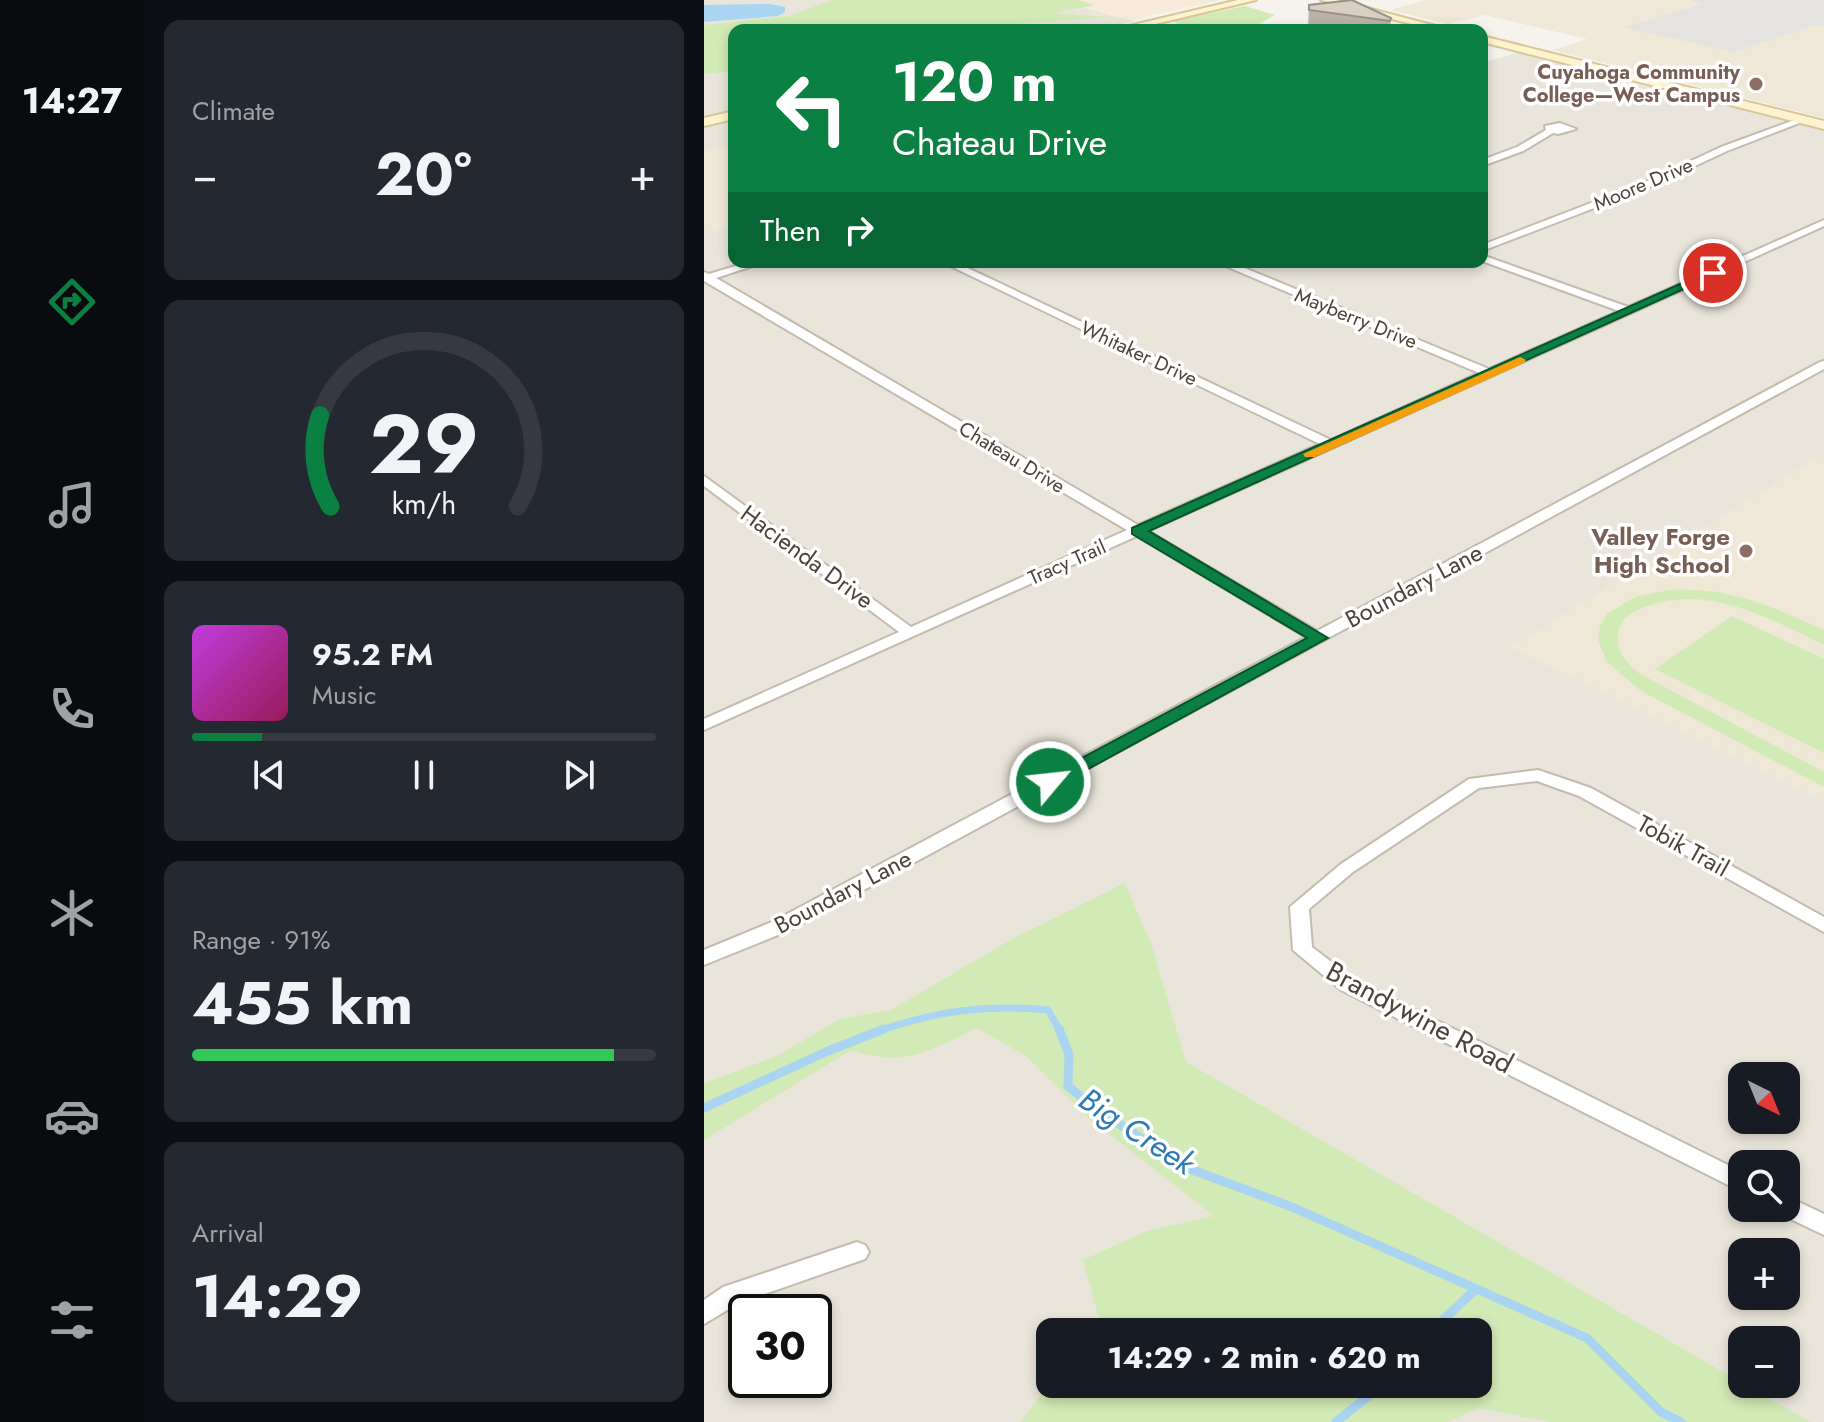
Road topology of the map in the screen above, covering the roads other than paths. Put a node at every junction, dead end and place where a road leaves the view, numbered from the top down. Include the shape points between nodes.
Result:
1 (1251, 0) edge
2 (1326, 0) edge
3 (1144, 24) edge
4 (1422, 24) edge
5 (1488, 41) edge
6 (728, 116) edge
7 (1803, 120) junction
8 (704, 122) edge
9 (1824, 125) edge
10 (1551, 131) dead end
11 (1488, 161) edge
12 (1824, 223) edge
13 (1488, 246) edge
14 (1488, 260) edge
15 (738, 268) edge
16 (960, 268) edge
17 (1235, 268) edge
18 (705, 277) edge
19 (1630, 311) junction
20 (1824, 364) edge
21 (1491, 374) junction
22 (1332, 445) junction
23 (704, 480) edge
24 (1137, 531) junction
25 (910, 633) junction
26 (1319, 638) junction
27 (704, 725) edge
28 (1538, 775) joint
29 (1824, 925) edge
30 (704, 958) edge
31 (1728, 1176) edge
32 (1800, 1213) edge
33 (1824, 1225) edge
34 (857, 1252) dead end
35 (704, 1313) edge

1 - 3 main road
2 - 4 main road
5 - 7 main road
6 - 8 main road
7 - 9 main road
7 - 13 street, Moore Drive
10 - 11 street
12 - 19 street, Tracy Trail
14 - 19 street
15 - 18 street
16 - 22 street, Whitaker Drive
17 - 21 street, Mayberry Drive
18 - 24 street, Chateau Drive
19 - 21 street, Tracy Trail
20 - 26 street, Boundary Lane
21 - 22 street, Tracy Trail
22 - 24 street, Tracy Trail
23 - 25 street, Hacienda Drive
24 - 25 street, Tracy Trail
24 - 26 street, Chateau Drive
25 - 27 street, Tracy Trail
26 - 30 street, Boundary Lane via 781,926
28 - 29 street, Tobik Trail via 1585,792
28 - 31 street, Brandywine Road via 1475,783 1347,868 1299,907 1303,950 1348,985
32 - 33 street
34 - 35 street via 731,1295

